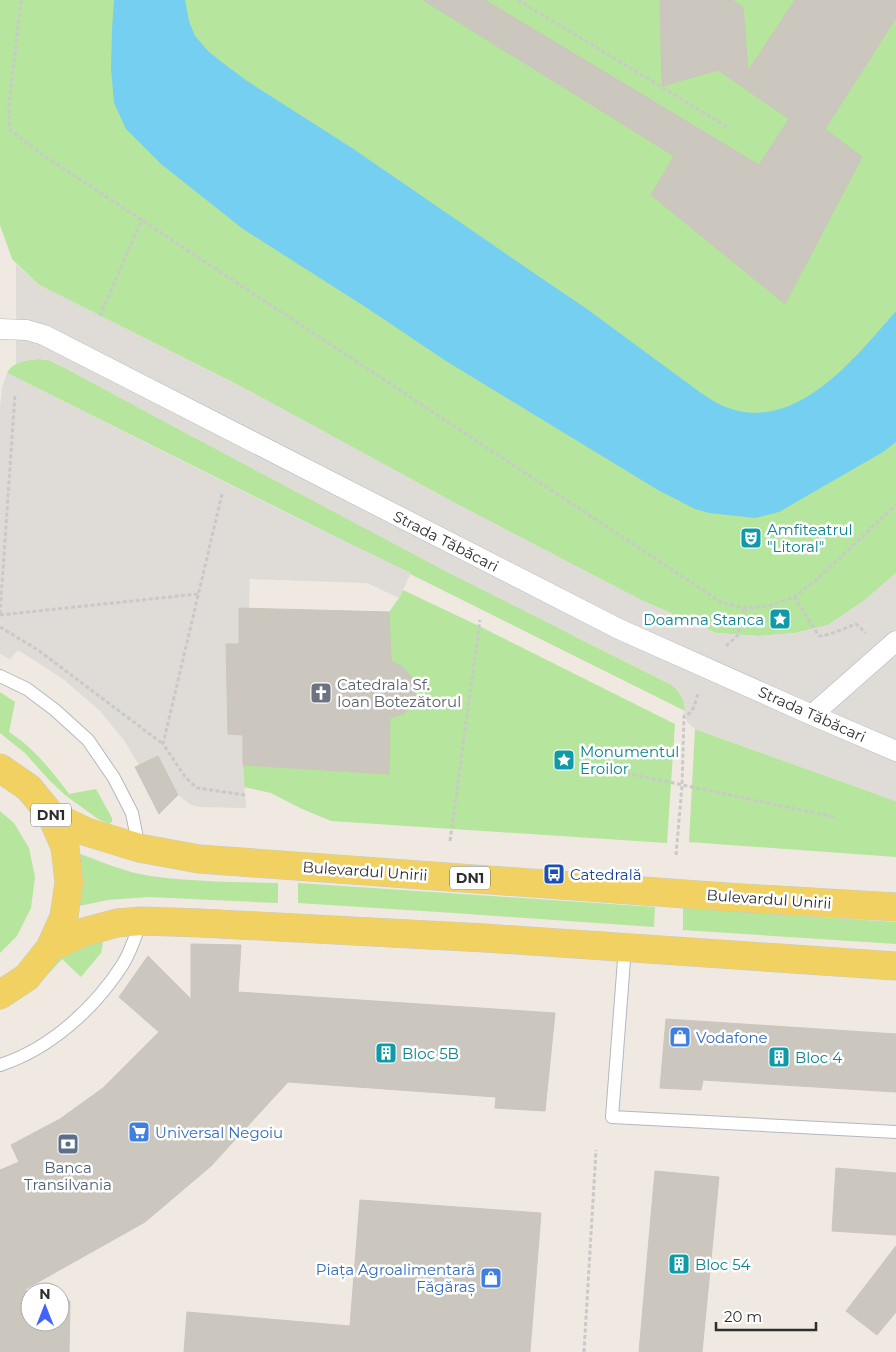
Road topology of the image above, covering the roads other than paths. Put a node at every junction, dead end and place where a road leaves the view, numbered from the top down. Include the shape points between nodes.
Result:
1 (0, 329) edge
2 (896, 641) edge
3 (0, 676) edge
4 (812, 715) junction
5 (896, 751) edge
6 (0, 768) edge
7 (51, 816) junction
8 (139, 848) junction
9 (896, 907) edge
10 (141, 921) junction
11 (625, 947) junction
12 (50, 948) junction
13 (896, 966) edge
14 (0, 995) edge
15 (0, 1066) edge
16 (896, 1132) edge

1 - 4 street, Strada Tăbăcari via 27,330 44,335 619,628
2 - 4 street
3 - 8 lane via 27,689 88,740 114,778 132,813
4 - 5 street, Strada Tăbăcari
6 - 7 main road, Bulevardul Unirii / DN1 via 30,788
7 - 8 main road, Bulevardul Unirii / DN1 via 87,832
7 - 12 main road, Bulevardul Unirii / DN1 via 65,847 70,882 64,917
8 - 9 main road, Bulevardul Unirii / DN1 via 199,859
10 - 11 main road, Bulevardul Unirii / DN1
10 - 12 main road, Bulevardul Unirii / DN1 via 117,923 84,932
10 - 15 lane via 124,962 106,988 83,1012 53,1039
11 - 13 main road, Bulevardul Unirii / DN1
11 - 16 lane via 612,1117
12 - 14 main road, Bulevardul Unirii / DN1 via 27,977

